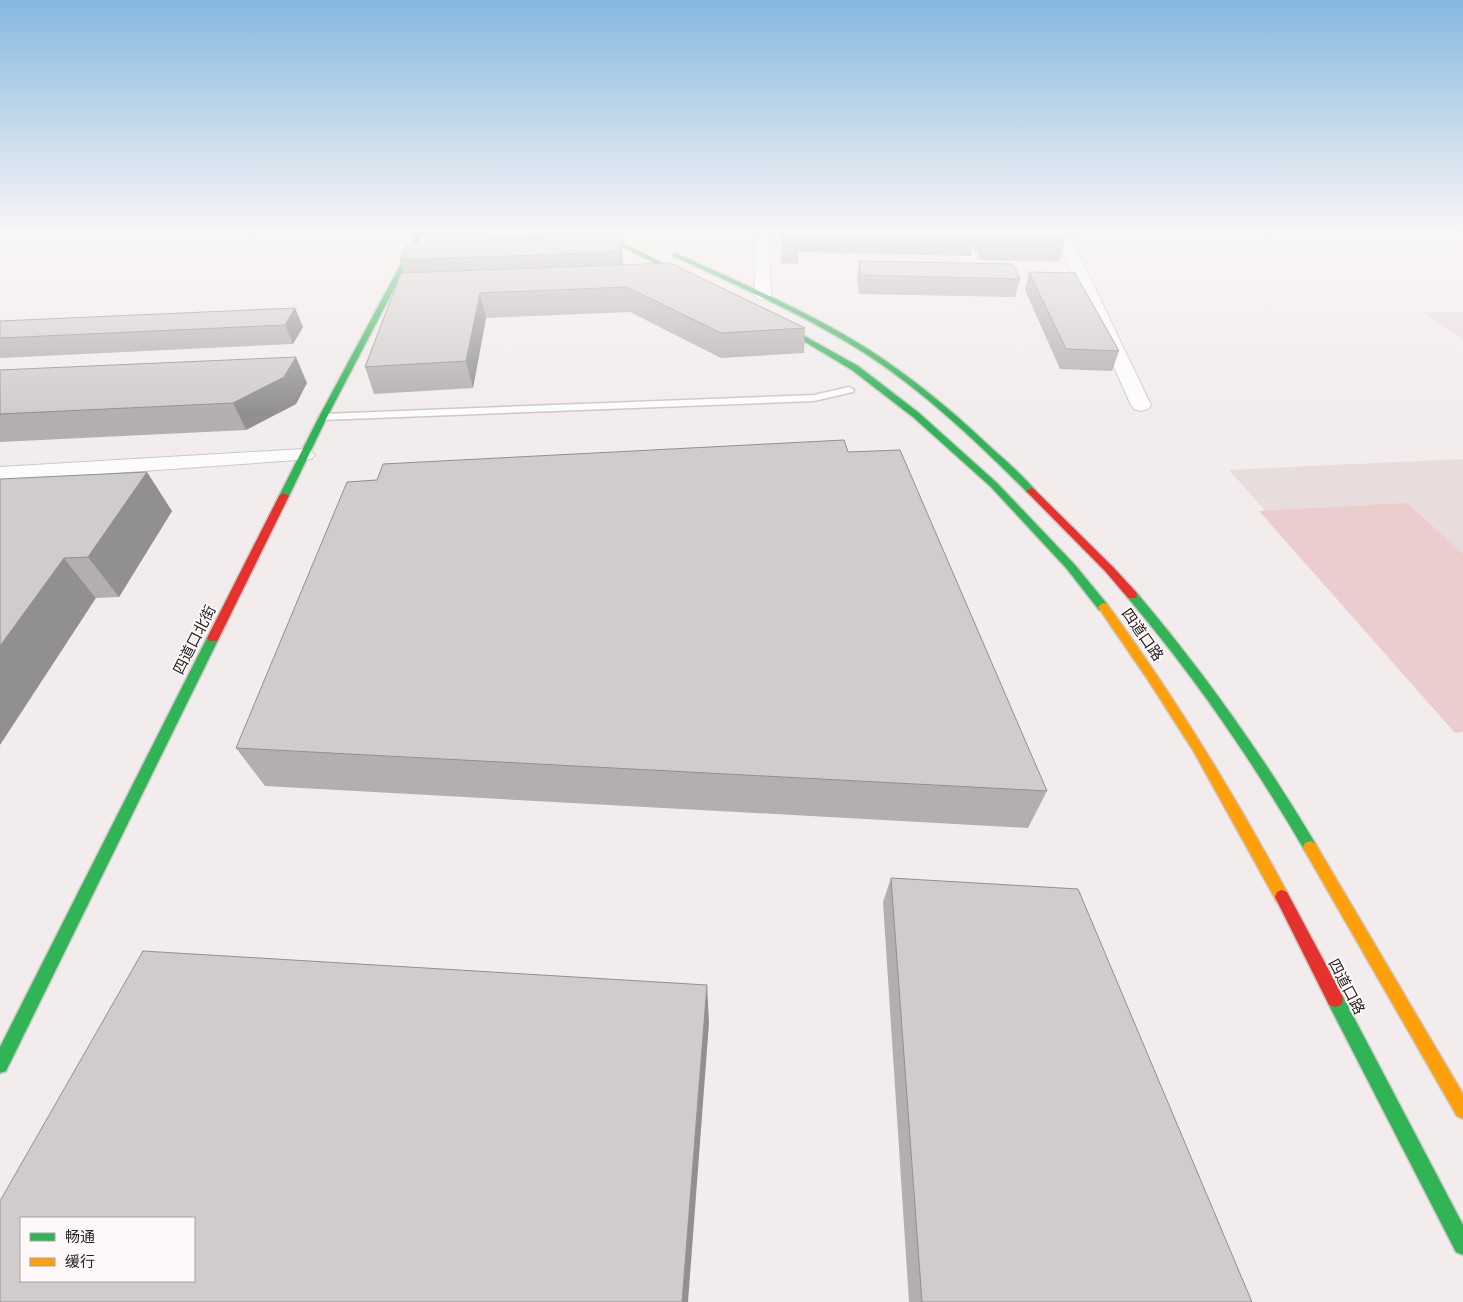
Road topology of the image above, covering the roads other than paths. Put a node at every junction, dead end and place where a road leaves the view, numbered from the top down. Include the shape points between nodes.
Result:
1 (390, 291) edge
2 (752, 291) edge
3 (763, 291) edge
4 (1088, 291) edge
5 (763, 296) junction
6 (762, 314) edge
7 (849, 390) dead end
8 (1141, 405) dead end
9 (323, 417) junction
10 (304, 456) junction
11 (0, 474) edge
12 (0, 1065) edge
13 (1463, 1110) edge
14 (1463, 1245) edge

1 - 9 street, 四道口北街
2 - 5 street, 四道口路
3 - 5 street
4 - 8 street
5 - 13 street, 四道口路 via 870,354 954,418 1109,569 1158,625 1196,672 1272,781
6 - 14 street, 四道口路 via 855,368 916,415 994,486 1071,567 1104,608 1143,662 1218,780
7 - 9 lane via 814,398
9 - 10 street, 四道口北街
10 - 11 street
10 - 12 street, 四道口北街

